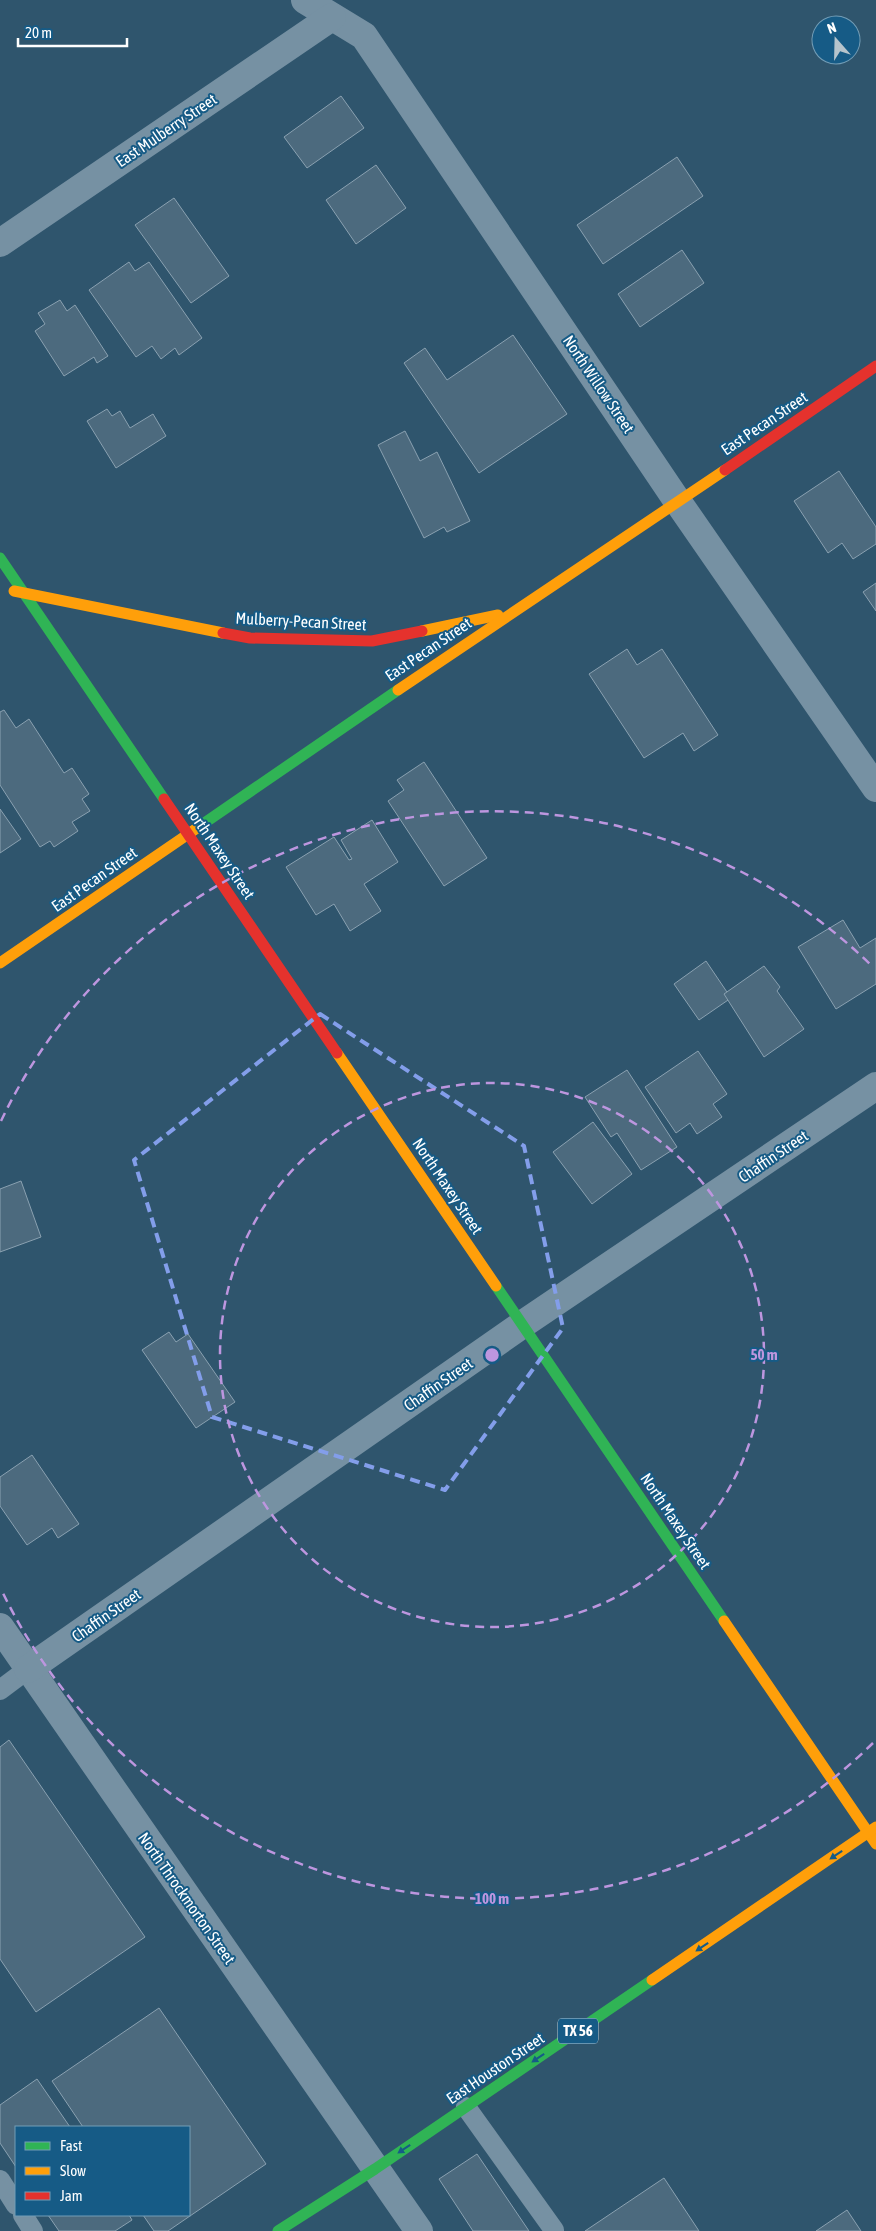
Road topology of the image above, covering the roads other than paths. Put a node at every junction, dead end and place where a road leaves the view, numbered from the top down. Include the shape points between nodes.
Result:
1 (305, 0) edge
2 (332, 17) junction
3 (0, 243) edge
4 (876, 366) edge
5 (678, 502) junction
6 (0, 558) edge
7 (0, 589) edge
8 (23, 592) junction
9 (511, 612) junction
10 (876, 788) edge
11 (188, 833) junction
12 (0, 963) edge
13 (876, 1086) edge
14 (523, 1324) junction
15 (0, 1627) edge
16 (28, 1669) junction
17 (0, 1690) edge
18 (872, 1830) edge
19 (876, 1844) edge
20 (466, 2107) junction
21 (375, 2169) junction
22 (0, 2180) edge
23 (15, 2203) edge
24 (24, 2216) edge
25 (554, 2230) dead end
26 (34, 2231) edge
27 (278, 2231) edge
28 (419, 2231) edge

1 - 2 street, North Willow Street
2 - 3 street, East Mulberry Street
2 - 5 street, North Willow Street via 364,36
4 - 5 street, East Pecan Street
5 - 9 street, East Pecan Street
5 - 10 street, North Willow Street
6 - 8 street, North Maxey Street
7 - 8 street, Mulberry-Pecan Street
8 - 9 street, Mulberry-Pecan Street via 250,638 372,641
8 - 11 street, North Maxey Street
9 - 11 street, East Pecan Street
11 - 12 street, East Pecan Street
11 - 14 street, North Maxey Street
13 - 14 street, Chaffin Street
14 - 16 street, Chaffin Street
14 - 18 street, North Maxey Street
15 - 16 street, North Throckmorton Street
16 - 17 lane
16 - 21 street, North Throckmorton Street
18 - 19 street, North Maxey Street
18 -> 20 street, East Houston Street / TX 56
20 -> 21 street, East Houston Street / TX 56
20 - 25 lane
21 - 27 street, East Houston Street / TX 56
21 - 28 street, North Throckmorton Street
22 - 23 lane
24 - 26 lane

